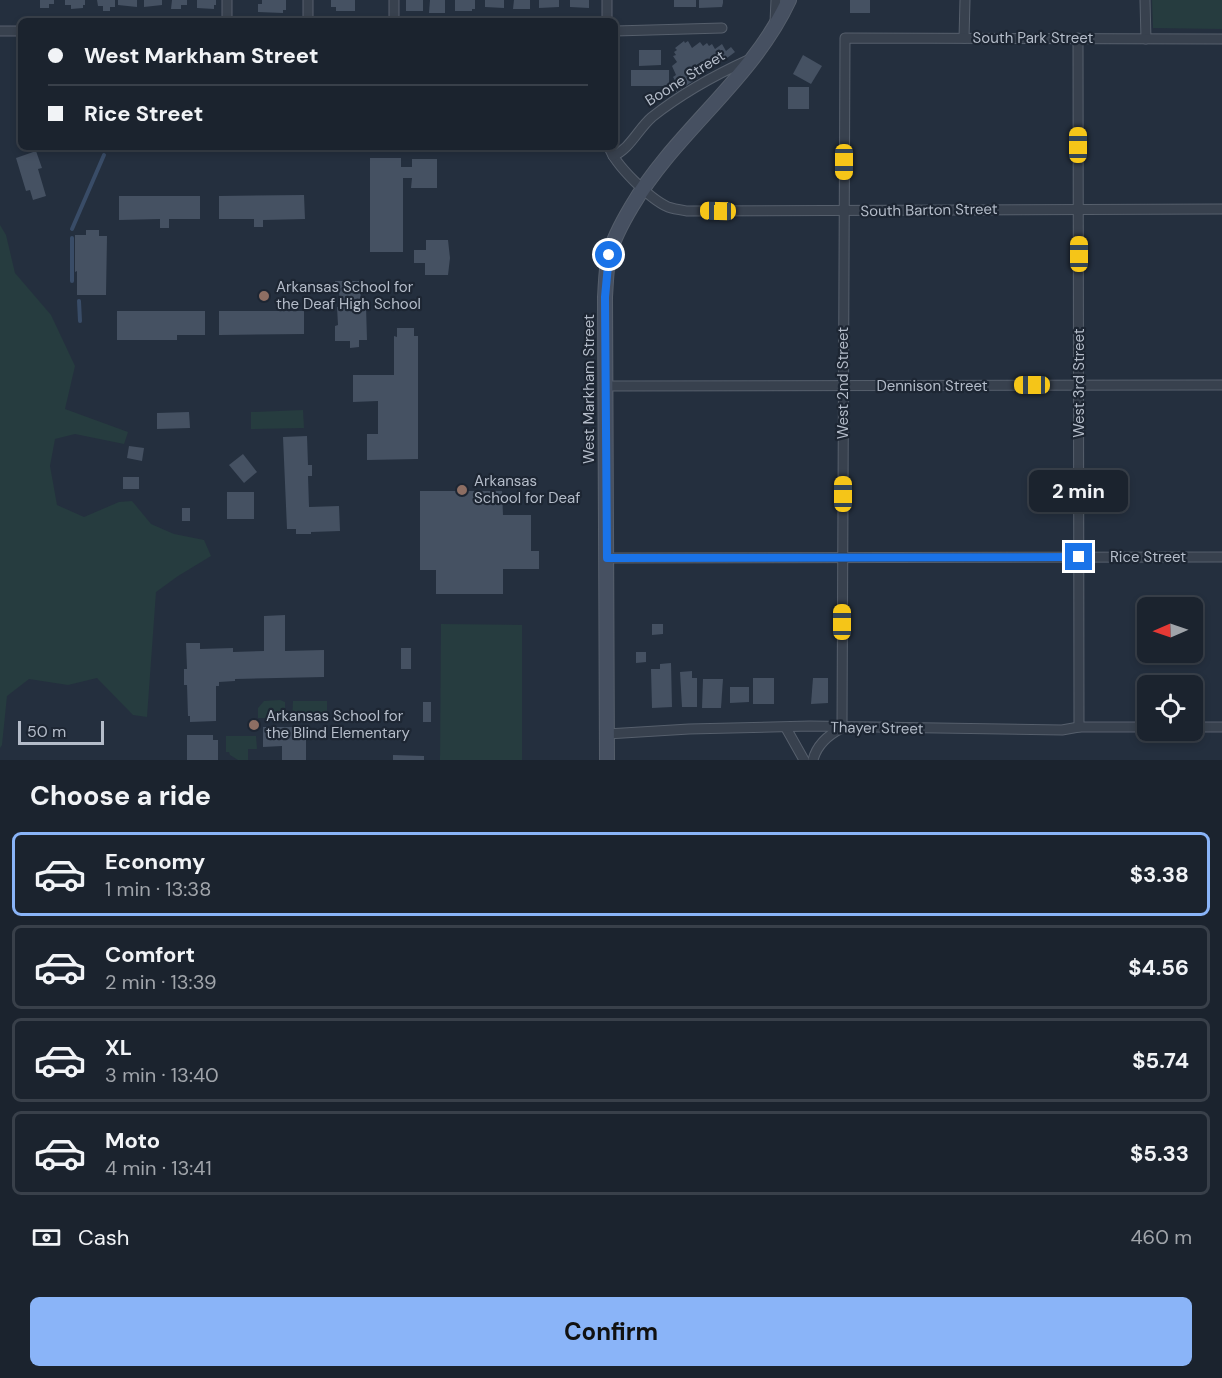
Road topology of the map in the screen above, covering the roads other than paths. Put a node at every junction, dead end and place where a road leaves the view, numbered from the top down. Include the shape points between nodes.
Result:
1 (227, 0) edge
2 (308, 0) edge
3 (394, 0) edge
4 (608, 0) edge
5 (776, 0) edge
6 (789, 0) edge
7 (965, 0) edge
8 (1145, 0) edge
9 (227, 18) edge
10 (308, 18) edge
11 (394, 18) edge
12 (607, 18) edge
13 (722, 28) dead end
14 (775, 28) junction
15 (0, 31) edge
16 (18, 31) edge
17 (618, 31) edge
18 (845, 38) joint
19 (964, 38) junction
20 (1078, 38) junction
21 (1146, 39) junction
22 (1222, 39) edge
23 (754, 57) junction
24 (611, 152) edge
25 (643, 187) junction
26 (1078, 209) junction
27 (1222, 209) edge
28 (844, 211) junction
29 (1079, 385) junction
30 (1222, 385) edge
31 (606, 386) junction
32 (843, 387) junction
33 (1079, 557) junction
34 (1222, 557) edge
35 (607, 558) junction
36 (843, 558) junction
37 (1079, 727) junction
38 (1137, 727) edge
39 (1203, 727) edge
40 (1222, 727) edge
41 (786, 728) junction
42 (842, 728) junction
43 (607, 734) junction
44 (607, 760) edge
45 (804, 760) edge
46 (813, 760) edge

1 - 9 street
2 - 10 street
3 - 11 street
4 - 12 street
5 - 14 street
6 - 14 main road, Boone Street
7 - 19 street
8 - 21 street
13 - 17 street
14 - 23 main road, Boone Street
15 - 16 street
18 - 19 street, South Park Street
18 - 28 street, West 2nd Street
19 - 20 street, South Park Street
20 - 21 street, South Park Street
20 - 26 street, West 3rd Street
21 - 22 street, South Park Street
23 - 24 street, Boone Street via 700,85 661,111 620,153
23 - 25 main road, Boone Street
24 - 25 street
25 - 28 street, South Barton Street via 668,207 687,211
25 - 31 main road, West Markham Street via 609,255 605,297
26 - 27 street, South Barton Street
26 - 28 street, South Barton Street
26 - 29 street, West 3rd Street
28 - 32 street, West 2nd Street
29 - 30 street, Dennison Street
29 - 32 street, Dennison Street
29 - 33 street, West 3rd Street
31 - 32 street, Dennison Street
31 - 35 main road, West Markham Street
32 - 36 street, West 2nd Street
33 - 34 street, Rice Street
33 - 36 street, Rice Street
33 - 37 street, West 3rd Street
35 - 36 street, Rice Street
35 - 43 main road, West Markham Street
36 - 42 street, West 2nd Street
37 - 38 street, Thayer Street
37 - 42 street, Thayer Street
39 - 40 street
41 - 42 street, Thayer Street
41 - 43 street, Thayer Street
41 - 45 street
42 - 46 street via 822,741
43 - 44 main road, West Markham Street

